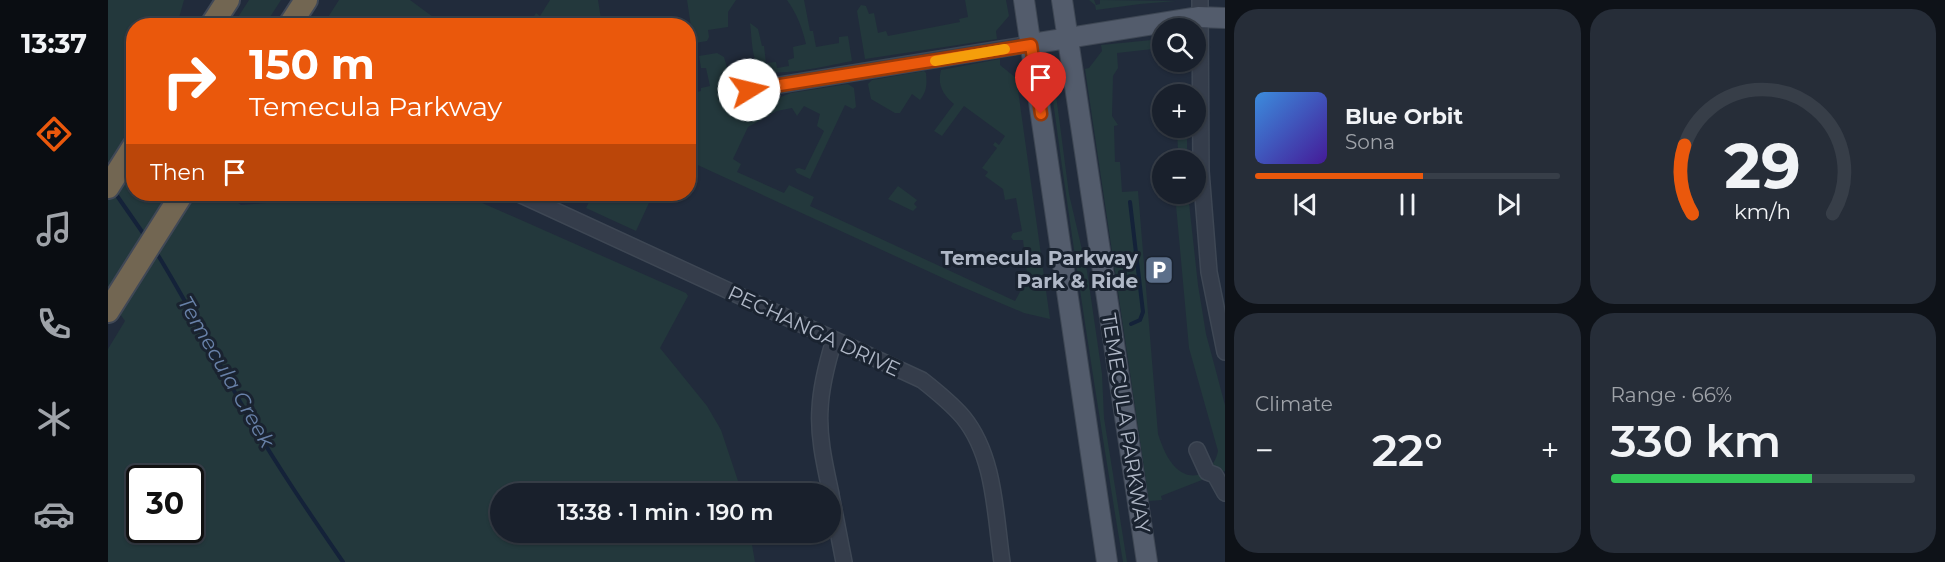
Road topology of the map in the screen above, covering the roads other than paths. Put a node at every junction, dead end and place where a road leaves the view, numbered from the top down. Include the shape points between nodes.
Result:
1 (228, 0) edge
2 (306, 0) edge
3 (1024, 0) edge
4 (1062, 0) edge
5 (1199, 8) edge
6 (216, 18) edge
7 (294, 18) edge
8 (1225, 18) edge
9 (1068, 38) junction
10 (1031, 45) junction
11 (749, 90) dead end
12 (126, 159) edge
13 (108, 187) edge
14 (178, 201) edge
15 (534, 201) edge
16 (108, 311) edge
17 (834, 340) junction
18 (1225, 352) edge
19 (1197, 450) dead end
20 (829, 483) edge
21 (1225, 493) edge
22 (840, 543) edge
23 (844, 562) edge
24 (1002, 562) edge
25 (1107, 562) edge
26 (1147, 562) edge

1 - 6 highway
2 - 7 highway
3 - 10 main road, TEMECULA PARKWAY
4 - 9 main road, TEMECULA PARKWAY
5 - 8 main road
5 - 9 main road
5 - 18 street via 1203,202 1209,272
9 - 10 main road
9 - 26 main road, TEMECULA PARKWAY
10 - 11 street
10 - 25 main road, TEMECULA PARKWAY
12 - 13 highway
14 - 16 highway
15 - 17 street, PECHANGA DRIVE
17 - 20 street via 819,411
17 - 24 street, PECHANGA DRIVE via 922,380 963,418 986,462
19 - 21 street via 1207,472 1215,475
22 - 23 street

